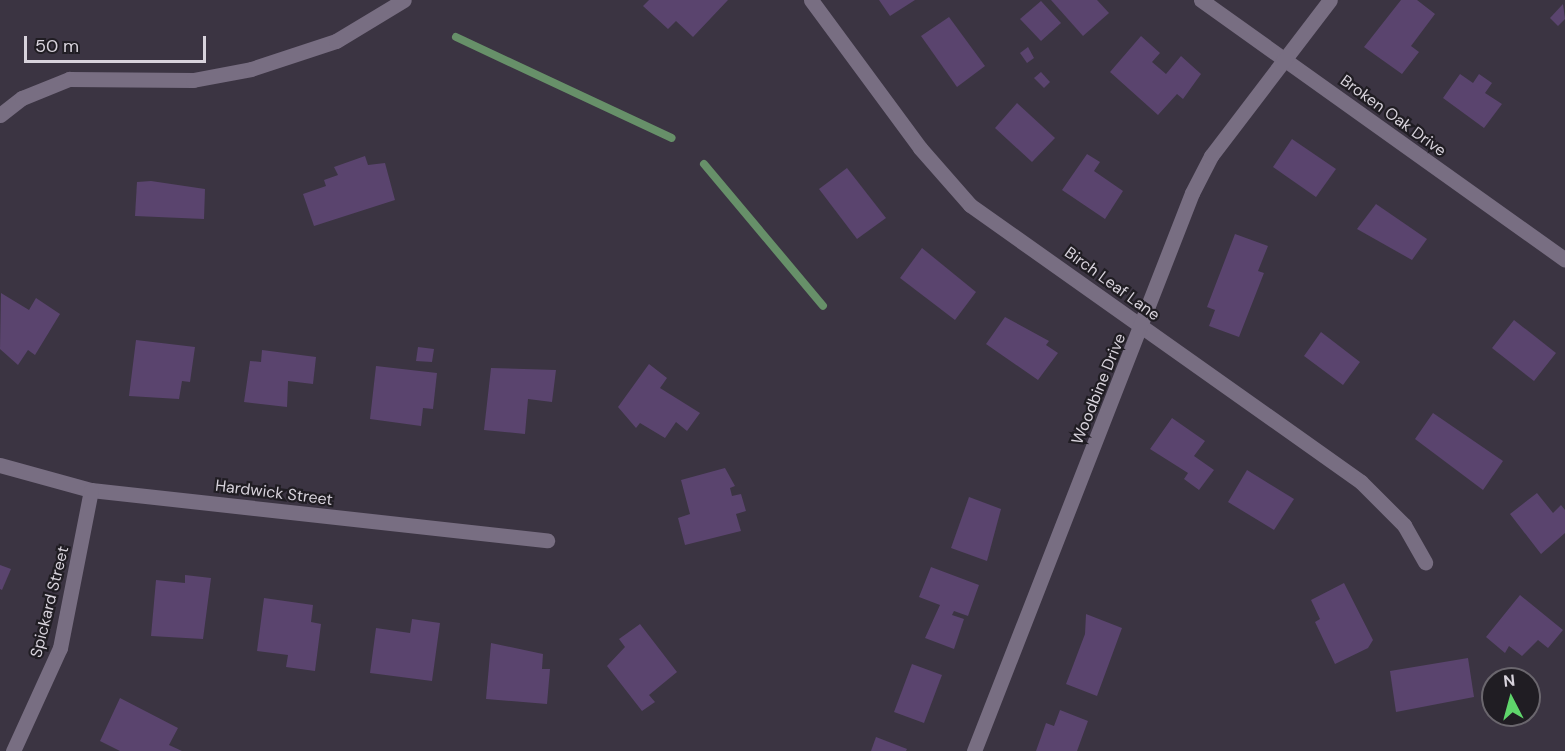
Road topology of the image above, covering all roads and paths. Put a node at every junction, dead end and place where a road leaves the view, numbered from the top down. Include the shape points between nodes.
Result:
1 (404, 0) edge
2 (811, 0) edge
3 (1201, 0) edge
4 (1330, 0) edge
5 (1283, 62) junction
6 (0, 116) edge
7 (1565, 260) edge
8 (1143, 328) junction
9 (0, 465) edge
10 (92, 490) junction
11 (547, 540) dead end
12 (1425, 562) dead end
13 (14, 751) edge
14 (975, 751) edge

1 - 6 street via 336,41 251,69 193,80 69,79 22,98
2 - 8 street, Birch Leaf Lane via 920,148 970,205
3 - 5 street, Broken Oak Drive
4 - 5 street, Woodbine Drive
5 - 7 street, Broken Oak Drive
5 - 8 street, Woodbine Drive via 1211,156 1165,256
8 - 12 street, Birch Leaf Lane via 1361,482 1404,525
8 - 14 street, Woodbine Drive
9 - 10 street, Hardwick Street
10 - 11 street, Hardwick Street
10 - 13 street, Spickard Street via 60,648

